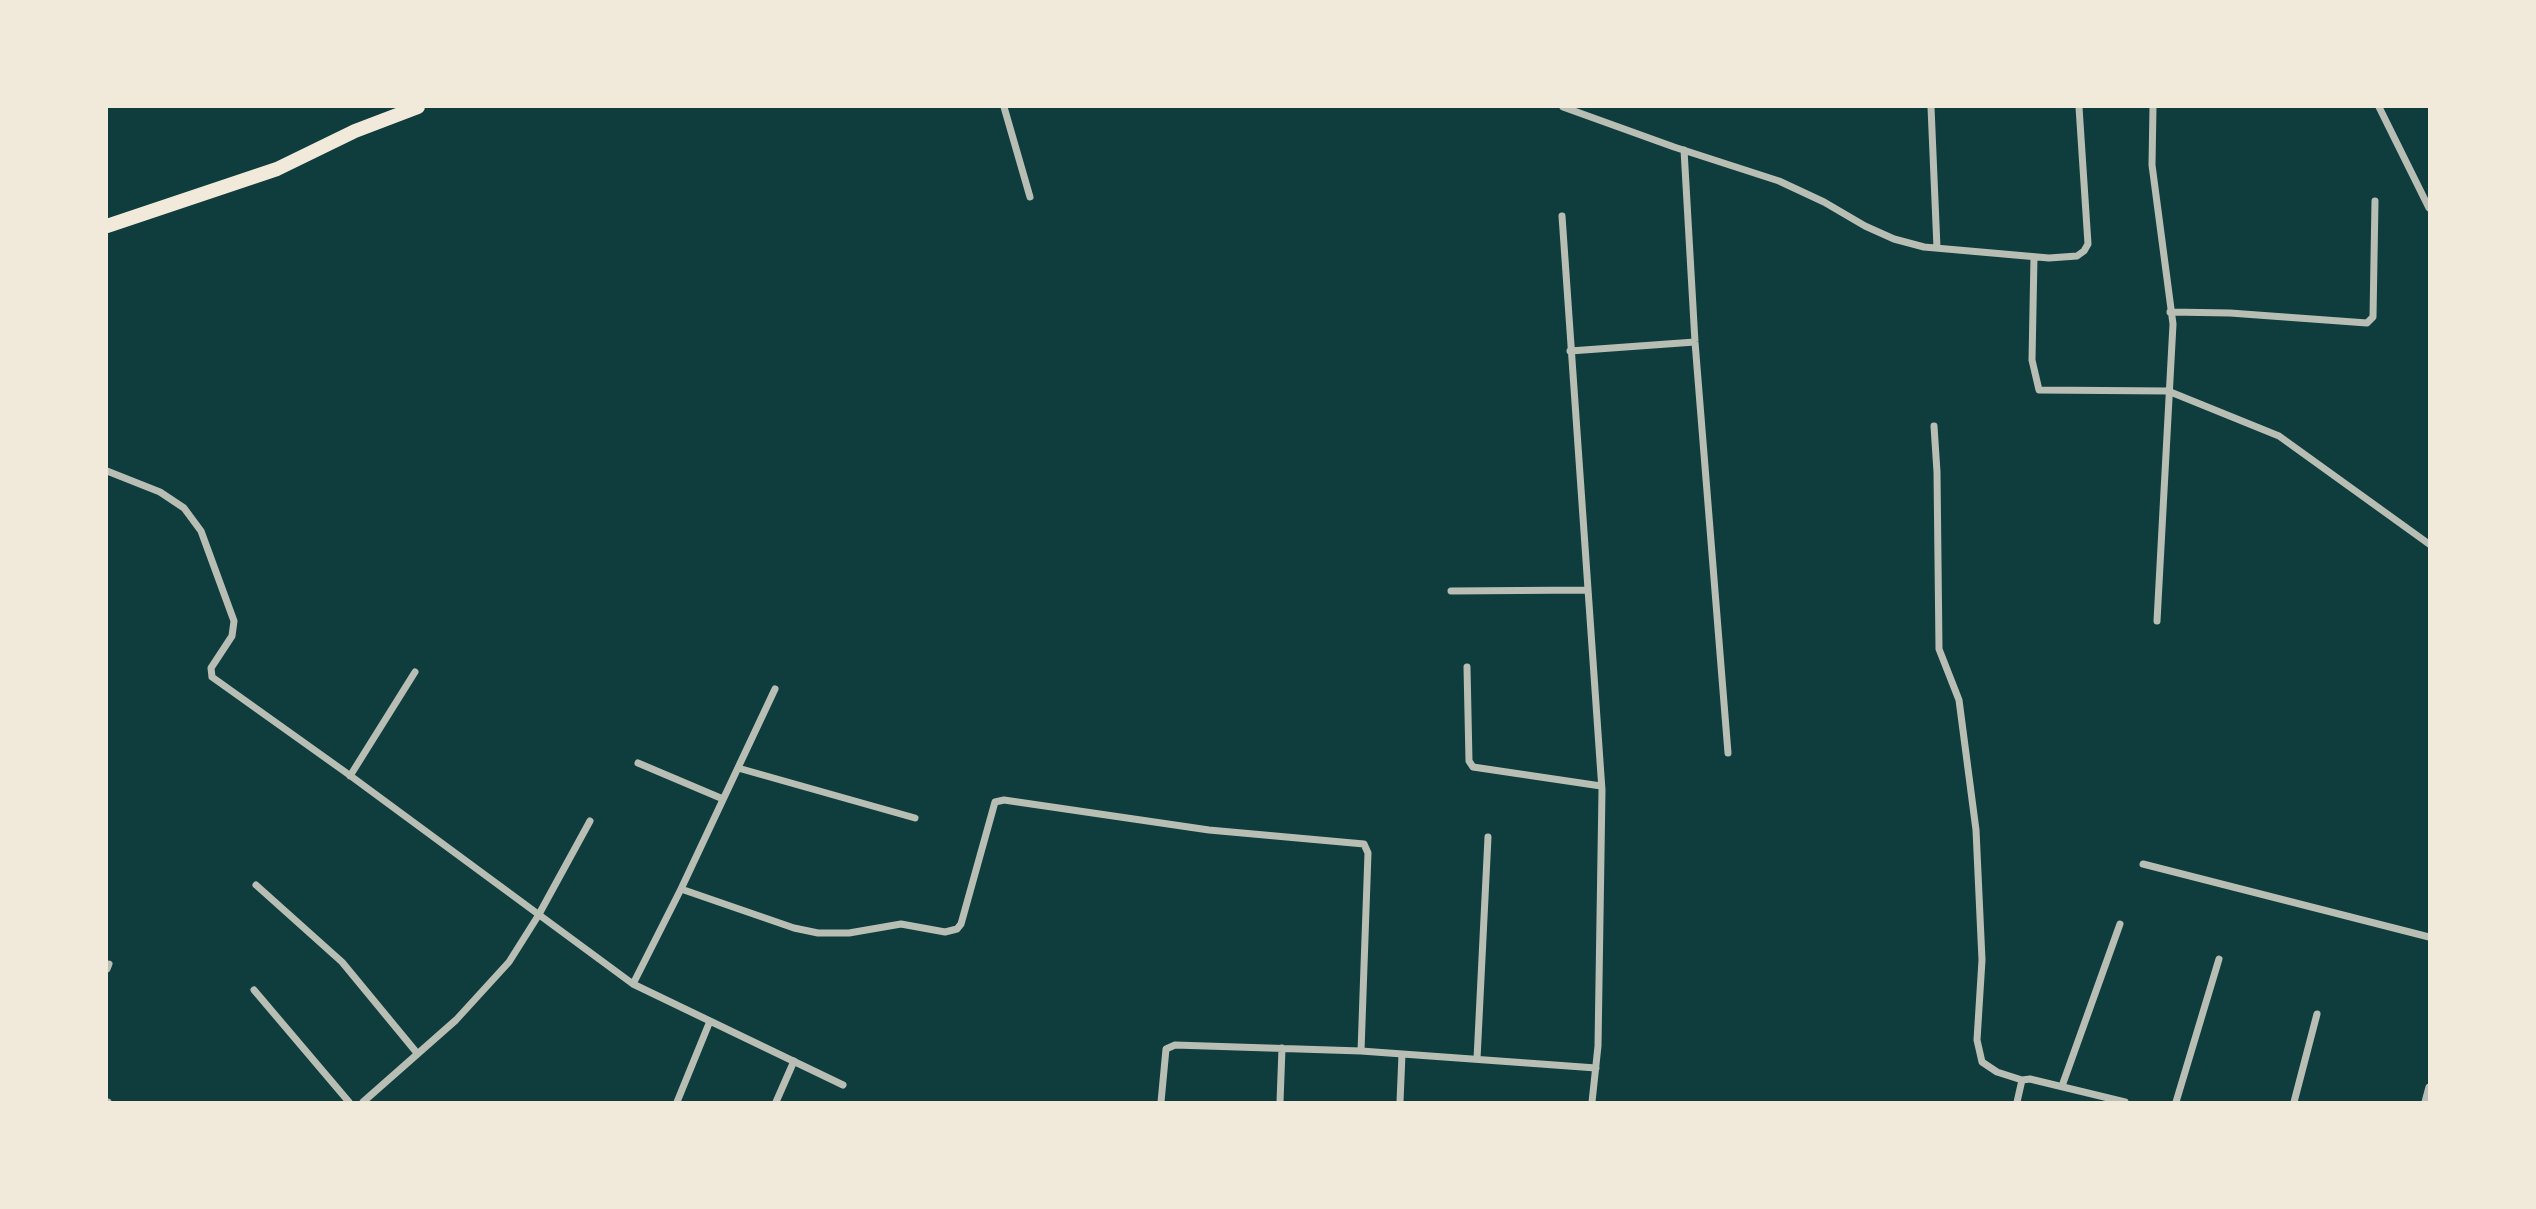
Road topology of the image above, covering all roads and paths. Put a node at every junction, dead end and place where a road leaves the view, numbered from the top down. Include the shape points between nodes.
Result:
1 (418, 107) edge
2 (1004, 107) edge
3 (1563, 107) edge
4 (1931, 107) edge
5 (2079, 107) edge
6 (2154, 107) edge
7 (2379, 107) edge
8 (1684, 150) junction
9 (1030, 197) dead end
10 (2375, 201) dead end
11 (2429, 208) edge
12 (1562, 216) dead end
13 (107, 226) edge
14 (1937, 248) junction
15 (2034, 257) junction
16 (2171, 312) junction
17 (1695, 342) junction
18 (1570, 351) junction
19 (2168, 391) junction
20 (1934, 426) dead end
21 (107, 471) edge
22 (2429, 544) edge
23 (1587, 590) junction
24 (1451, 591) dead end
25 (2157, 621) dead end
26 (1466, 667) dead end
27 (415, 671) dead end
28 (775, 689) dead end
29 (1728, 753) dead end
30 (638, 763) dead end
31 (738, 768) junction
32 (350, 776) junction
33 (1601, 786) junction
34 (723, 799) junction
35 (915, 818) dead end
36 (590, 821) dead end
37 (1488, 837) dead end
38 (2143, 864) dead end
39 (256, 885) dead end
40 (681, 889) junction
41 (538, 916) junction
42 (2120, 924) dead end
43 (2429, 937) edge
44 (2219, 959) dead end
45 (633, 984) junction
46 (254, 990) dead end
47 (2317, 1014) dead end
48 (710, 1021) junction
49 (1282, 1048) junction
50 (1361, 1051) junction
51 (418, 1053) junction
52 (1402, 1054) junction
53 (1477, 1059) junction
54 (794, 1061) junction
55 (1596, 1068) junction
56 (2022, 1080) junction
57 (843, 1085) dead end
58 (2062, 1086) junction
59 (2429, 1087) edge
60 (349, 1102) edge
61 (363, 1102) edge
62 (677, 1102) edge
63 (776, 1102) edge
64 (1161, 1102) edge
65 (1280, 1102) edge
66 (1400, 1102) edge
67 (1592, 1102) edge
68 (2017, 1102) edge
69 (2125, 1102) edge
70 (2176, 1102) edge
71 (2294, 1102) edge
72 (2425, 1102) edge

1 - 13 main road via 277,169
2 - 9 street
3 - 8 street
4 - 14 street
5 - 15 street via 2088,244 2077,256
6 - 16 street via 2152,165
7 - 11 street
8 - 14 street via 1779,181 1894,239
8 - 17 street
10 - 16 street via 2373,317 2367,323
12 - 18 street
14 - 15 street
15 - 19 street via 2032,360 2039,390
16 - 19 street
17 - 18 street
17 - 29 street
18 - 23 street
19 - 22 street via 2279,436
19 - 25 street
20 - 56 street via 1939,649 1959,699 1976,830 1982,960 1977,1040 1982,1062
21 - 32 street via 160,492 184,508 201,531 234,621 232,636 211,668 212,677
23 - 24 street
23 - 33 street
26 - 33 street via 1468,761 1473,767
27 - 32 street
28 - 31 street
30 - 34 street
31 - 34 street
31 - 35 street
32 - 41 street
33 - 55 street
34 - 40 street
36 - 41 street
37 - 53 street
38 - 43 street
39 - 51 street via 342,962
40 - 45 street
40 - 50 street via 818,933 901,924 945,932 957,929 995,802 1004,800 1209,830 1364,844 1368,853
41 - 45 street
41 - 51 street via 509,962 456,1020
42 - 58 street
44 - 70 street
45 - 48 street
46 - 60 street
47 - 71 street
48 - 54 street
48 - 62 street
49 - 50 street
49 - 64 street via 1175,1045 1166,1049
49 - 65 street
50 - 52 street
51 - 61 street
52 - 53 street
52 - 66 street
53 - 55 street
54 - 57 street
54 - 63 street
55 - 67 street
56 - 58 street
56 - 68 street
58 - 69 street
59 - 72 street

